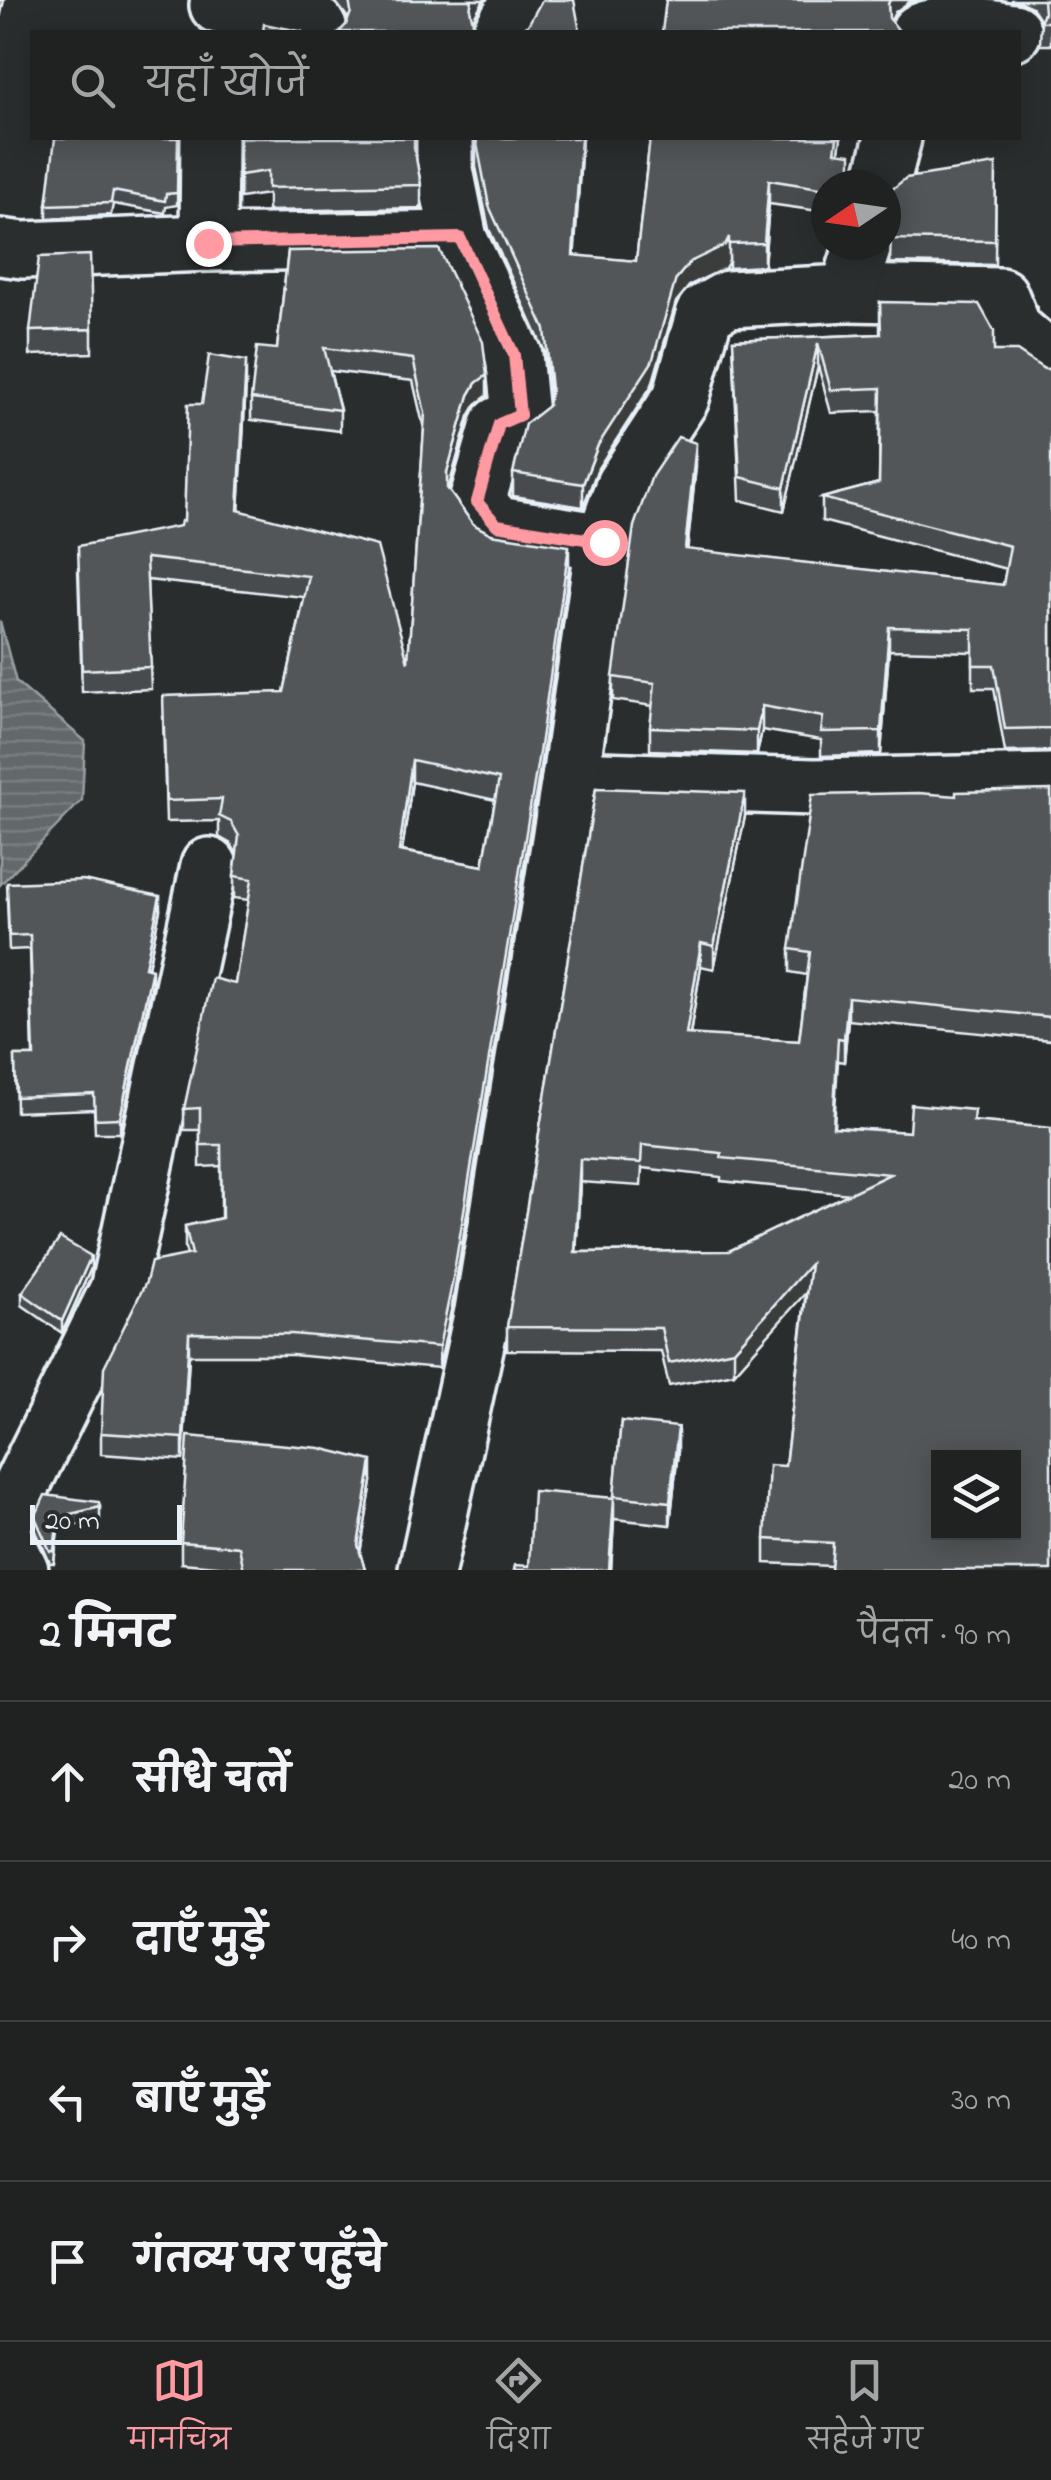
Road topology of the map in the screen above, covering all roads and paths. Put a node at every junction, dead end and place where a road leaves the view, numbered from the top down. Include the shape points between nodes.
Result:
1 (520, 0) edge
2 (212, 12) edge
3 (319, 30) edge
4 (502, 30) edge
5 (927, 30) edge
6 (998, 30) edge
7 (1021, 34) edge
8 (1051, 39) edge
9 (209, 140) edge
10 (445, 140) edge
11 (892, 140) edge
12 (885, 170) edge
13 (460, 238) junction
14 (208, 243) junction
15 (0, 247) edge
16 (856, 269) edge
17 (1051, 362) edge
18 (604, 542) junction
19 (570, 780) junction
20 (1051, 782) edge
21 (209, 866) dead end
22 (20, 1570) edge
23 (427, 1570) edge

1 - 4 street
2 - 3 street
5 - 6 street
7 - 8 street
9 - 14 street
10 - 13 street via 444,170
11 - 12 street
13 - 14 street
13 - 18 street via 514,355 520,405 520,415 499,424 477,502 497,525
14 - 15 street
16 - 17 street via 1000,296 1014,330
16 - 18 street via 728,299 705,312 681,398 624,485
18 - 19 street
19 - 20 street via 814,787
19 - 23 street via 482,1311
21 - 22 street via 118,1290 0,1529

